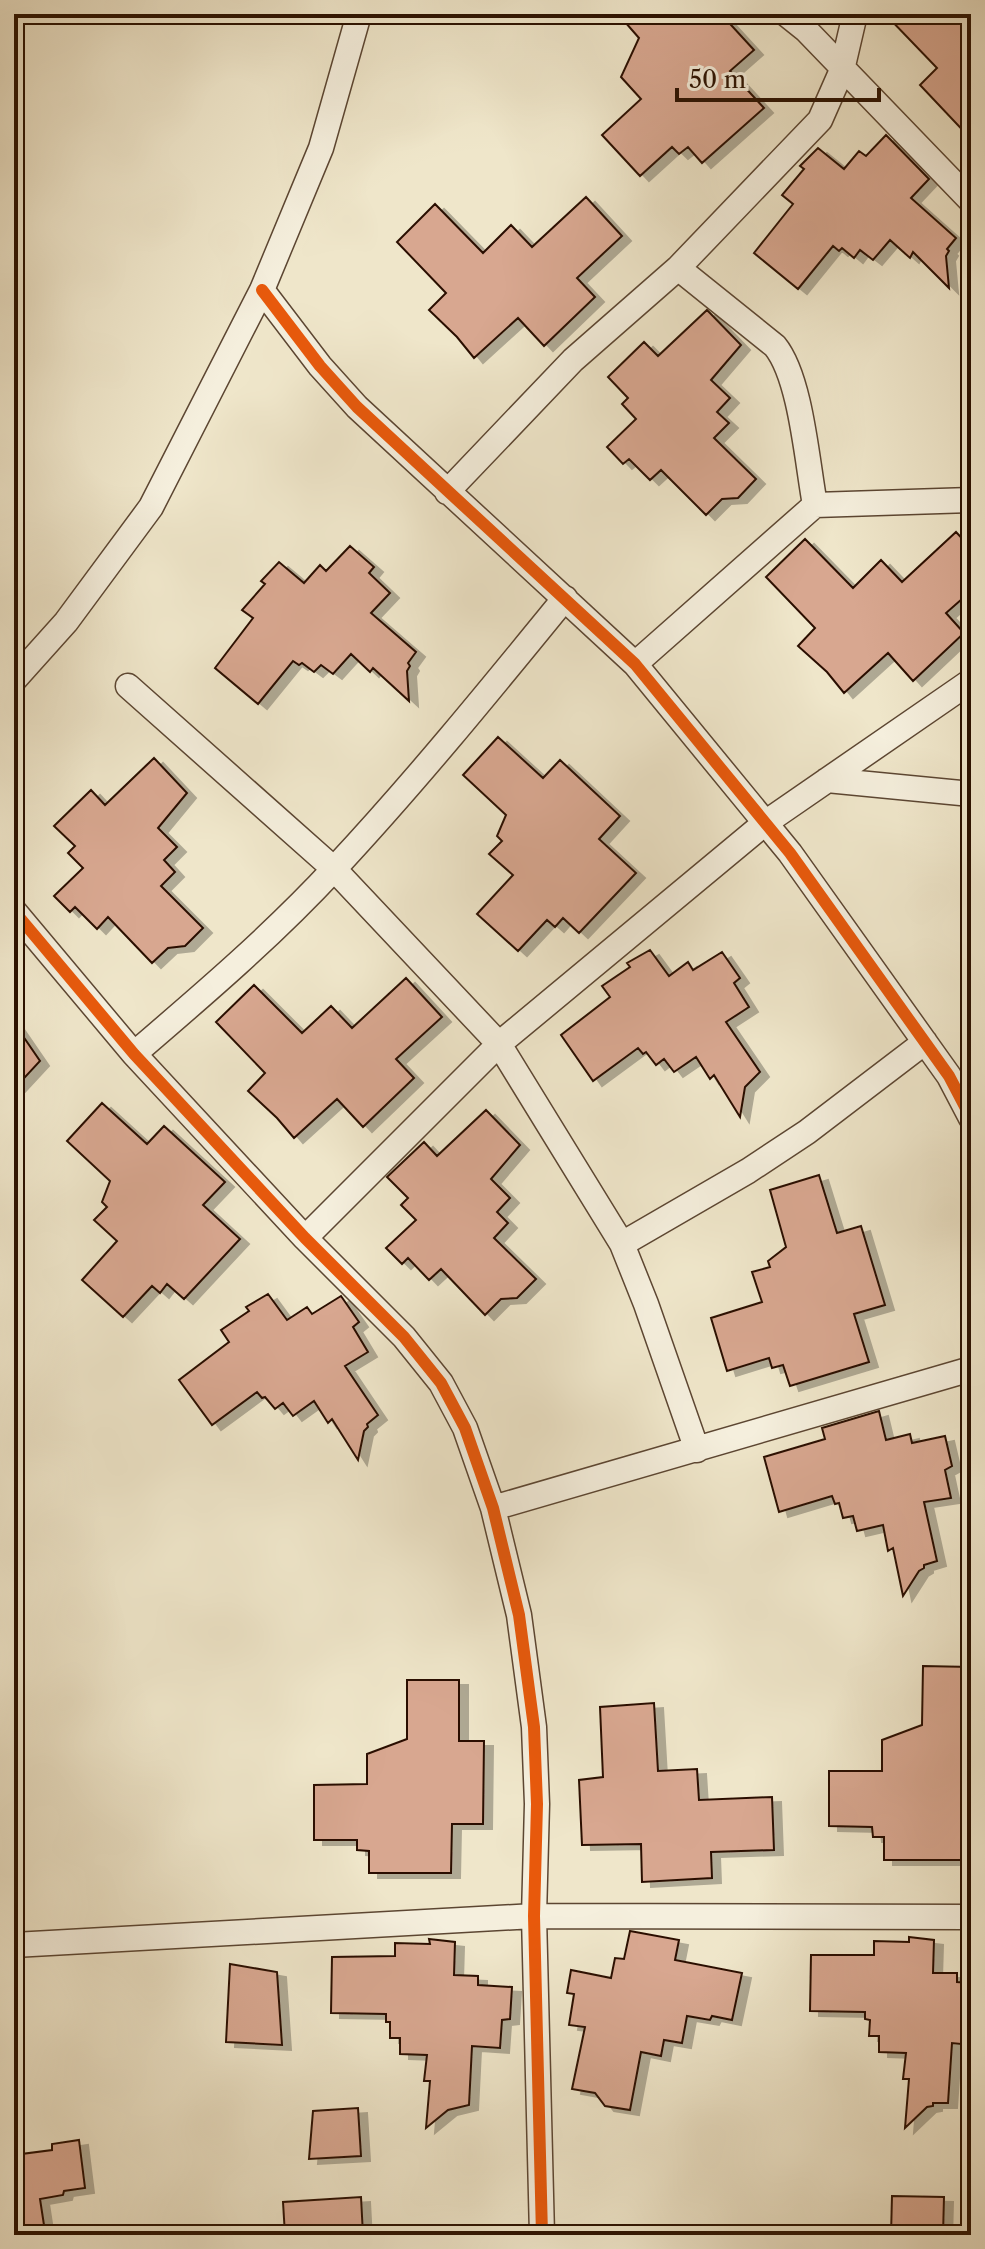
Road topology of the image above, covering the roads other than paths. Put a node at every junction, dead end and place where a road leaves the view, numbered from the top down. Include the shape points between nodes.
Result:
1 (359, 14) edge
2 (786, 14) edge
3 (855, 14) edge
4 (842, 70) junction
5 (971, 201) edge
6 (678, 268) junction
7 (262, 290) junction
8 (447, 492) junction
9 (971, 500) edge
10 (815, 505) junction
11 (565, 598) junction
12 (635, 664) junction
13 (14, 680) edge
14 (971, 681) edge
15 (128, 686) dead end
16 (827, 780) junction
17 (971, 794) edge
18 (765, 823) junction
19 (334, 869) junction
20 (14, 911) edge
21 (925, 1042) junction
22 (499, 1044) junction
23 (134, 1054) junction
24 (971, 1118) edge
25 (305, 1238) junction
26 (622, 1244) junction
27 (971, 1369) edge
28 (697, 1450) junction
29 (493, 1508) junction
30 (534, 1916) junction
31 (971, 1917) edge
32 (14, 1945) edge
33 (542, 2235) edge

1 - 7 street via 321,148
2 - 4 street
3 - 4 street
4 - 5 street
4 - 6 street via 820,120
6 - 8 street via 573,360
6 - 10 street via 784,357
7 - 8 street via 357,407
7 - 13 street via 151,507 66,622
8 - 11 street
9 - 10 street
10 - 12 street
11 - 12 street
11 - 19 street via 434,758
12 - 18 street
14 - 16 street
15 - 19 street
16 - 17 street
16 - 18 street
18 - 21 street
18 - 22 street
19 - 22 street
19 - 23 street via 241,962
20 - 23 street
21 - 24 street
21 - 26 street via 807,1132
22 - 25 street
22 - 26 street
23 - 25 street
25 - 29 street via 404,1337 441,1383 465,1428
26 - 28 street
27 - 28 street
28 - 29 street
29 - 30 street via 519,1615 534,1727
30 - 31 street
30 - 32 street
30 - 33 street

